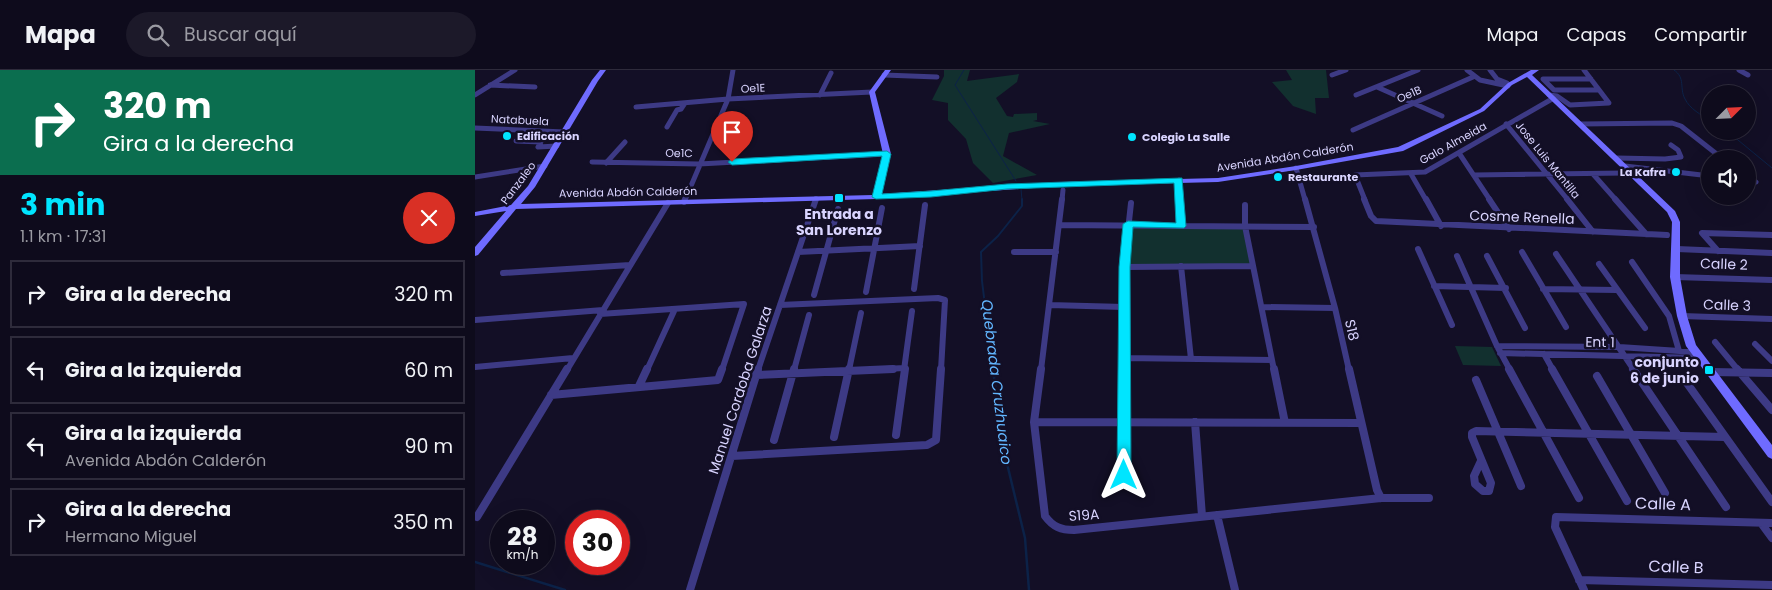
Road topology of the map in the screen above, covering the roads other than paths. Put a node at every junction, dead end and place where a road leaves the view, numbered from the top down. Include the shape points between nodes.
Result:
1 (515, 70) edge
2 (603, 70) edge
3 (733, 70) edge
4 (1346, 70) edge
5 (1418, 70) edge
6 (1467, 70) edge
7 (1584, 70) edge
8 (1739, 70) edge
9 (886, 72) edge
10 (1492, 72) edge
11 (1532, 72) edge
12 (831, 73) dead end
13 (1747, 74) dead end
14 (1332, 75) dead end
15 (937, 77) dead end
16 (1473, 77) junction
17 (1591, 79) junction
18 (1511, 84) junction
19 (490, 85) junction
20 (535, 87) dead end
21 (1377, 87) junction
22 (1599, 90) junction
23 (872, 92) junction
24 (475, 95) edge
25 (820, 95) junction
26 (1356, 95) dead end
27 (1550, 97) junction
28 (728, 99) junction
29 (675, 103) junction
30 (685, 103) junction
31 (1413, 103) junction
32 (636, 107) dead end
33 (677, 110) junction
34 (1442, 116) dead end
35 (1506, 124) junction
36 (1580, 124) junction
37 (667, 127) dead end
38 (475, 128) edge
39 (1353, 130) dead end
40 (564, 132) junction
41 (516, 140) dead end
42 (625, 142) dead end
43 (1671, 144) dead end
44 (557, 146) junction
45 (1712, 150) edge
46 (1459, 153) junction
47 (887, 154) junction
48 (1617, 158) junction
49 (592, 162) dead end
50 (606, 163) junction
51 (699, 164) junction
52 (545, 166) junction
53 (1297, 168) junction
54 (1625, 170) junction
55 (1411, 174) junction
56 (1546, 174) junction
57 (1593, 174) junction
58 (1475, 175) junction
59 (1701, 175) edge
60 (475, 178) edge
61 (1179, 180) junction
62 (1063, 190) dead end
63 (876, 197) junction
64 (816, 198) junction
65 (684, 202) junction
66 (668, 203) junction
67 (1131, 203) dead end
68 (925, 205) dead end
69 (1245, 205) dead end
70 (515, 207) junction
71 (882, 208) dead end
72 (838, 209) dead end
73 (475, 214) edge
74 (1376, 221) joint
75 (1128, 224) junction
76 (1059, 225) junction
77 (1181, 226) junction
78 (1245, 226) junction
79 (1441, 226) junction
80 (1314, 227) junction
81 (1509, 229) junction
82 (1593, 232) junction
83 (1646, 234) junction
84 (1667, 235) dead end
85 (1772, 235) edge
86 (920, 246) junction
87 (874, 249) junction
88 (1418, 249) dead end
89 (1677, 250) junction
90 (827, 251) junction
91 (1718, 251) junction
92 (798, 252) junction
93 (1014, 252) dead end
94 (1056, 252) junction
95 (1522, 252) dead end
96 (475, 253) edge
97 (1772, 253) edge
98 (1556, 254) dead end
99 (1457, 256) dead end
100 (1487, 256) dead end
101 (1632, 262) dead end
102 (1599, 264) dead end
103 (630, 265) junction
104 (1181, 266) junction
105 (1253, 266) junction
106 (1124, 267) junction
107 (503, 273) dead end
108 (1675, 277) junction
109 (1772, 280) edge
110 (1434, 286) junction
111 (1471, 288) junction
112 (1506, 288) junction
113 (914, 289) dead end
114 (1543, 289) junction
115 (1580, 289) junction
116 (1617, 290) junction
117 (866, 292) dead end
118 (814, 295) dead end
119 (780, 305) junction
120 (1049, 305) junction
121 (1124, 307) junction
122 (1262, 307) junction
123 (1335, 308) junction
124 (675, 309) junction
125 (912, 311) dead end
126 (601, 312) junction
127 (861, 313) dead end
128 (809, 315) dead end
129 (1682, 316) junction
130 (1772, 318) edge
131 (475, 320) edge
132 (1452, 325) dead end
133 (1566, 327) dead end
134 (1525, 328) dead end
135 (1645, 328) dead end
136 (1715, 342) dead end
137 (1755, 344) dead end
138 (1619, 348) junction
139 (1499, 349) junction
140 (1679, 351) junction
141 (1543, 354) junction
142 (1624, 355) junction
143 (1697, 355) junction
144 (573, 358) junction
145 (1124, 358) junction
146 (1191, 359) junction
147 (1272, 360) junction
148 (1772, 361) edge
149 (475, 367) edge
150 (904, 368) junction
151 (1741, 370) junction
152 (848, 371) junction
153 (1711, 372) junction
154 (1772, 372) edge
155 (793, 374) junction
156 (756, 375) junction
157 (1597, 376) dead end
158 (1684, 379) dead end
159 (1476, 380) dead end
160 (639, 386) junction
161 (551, 395) junction
162 (1772, 410) edge
163 (1034, 422) junction
164 (1124, 422) junction
165 (1195, 422) junction
166 (1285, 423) junction
167 (1361, 423) junction
168 (1499, 432) junction
169 (1543, 432) junction
170 (1589, 433) junction
171 (1632, 434) junction
172 (896, 435) dead end
173 (1680, 436) junction
174 (835, 437) dead end
175 (1725, 437) junction
176 (774, 440) dead end
177 (1772, 454) edge
178 (732, 456) junction
179 (1481, 462) dead end
180 (1124, 475) dead end
181 (1521, 486) dead end
182 (1665, 493) dead end
183 (1381, 498) junction
184 (1429, 498) dead end
185 (1579, 498) dead end
186 (1627, 502) dead end
187 (1772, 502) edge
188 (1726, 507) dead end
189 (1217, 515) junction
190 (1202, 516) junction
191 (477, 517) dead end
192 (1761, 523) junction
193 (1772, 523) edge
194 (1772, 538) edge
195 (1579, 580) junction
196 (1772, 585) edge
197 (690, 590) edge
198 (1235, 590) edge
199 (1584, 590) edge

1 - 19 street
2 - 40 street, Panzaleo
3 - 28 street
4 - 14 street
5 - 21 street
6 - 16 street
7 - 17 street
8 - 13 street
9 - 15 street
9 - 23 street
10 - 18 street via 1499,80
11 - 18 street, Avenida Abdón Calderón
11 - 27 street
12 - 25 street
16 - 18 street via 1490,84
16 - 31 street, Oe1B
17 - 22 street
17 - 22 street via 1543,79 1557,91
18 - 53 street, Avenida Abdón Calderón via 1482,110 1400,149
19 - 20 street
19 - 24 street
21 - 26 street
21 - 31 street
22 - 27 street via 1609,104 1570,105 1557,96
23 - 25 street, Oe1E
23 - 47 street
25 - 28 street, Oe1E
27 - 35 street, Galo Almeida
27 - 36 street
28 - 30 street, Oe1E
28 - 51 street
29 - 30 street, Oe1E
29 - 32 street, Oe1E
29 - 33 street
30 - 33 street
31 - 34 street
31 - 39 street, Oe1B
33 - 37 street
35 - 46 street, Galo Almeida
35 - 56 street, Jose Luis Mantilla
36 - 45 street via 1672,123 1681,126
36 - 48 street
38 - 40 street, Natabuela
40 - 44 street, Panzaleo
41 - 44 street via 541,142 538,147
42 - 50 street
43 - 48 street via 1681,157
44 - 52 street, Panzaleo
46 - 55 street, Galo Almeida via 1425,172
46 - 58 street
47 - 51 street, Oe1C
47 - 63 street
48 - 54 street
49 - 50 street, Oe1C
50 - 51 street, Oe1C
51 - 65 street
52 - 60 street
52 - 70 street, Panzaleo
53 - 61 street, Avenida Abdón Calderón via 1218,180
53 - 80 street, S18
54 - 57 street
54 - 59 street
54 - 89 street via 1671,211 1676,222
55 - 74 street, Galo Almeida via 1355,175 1363,199
55 - 79 street
56 - 57 street
56 - 58 street
56 - 82 street, Jose Luis Mantilla
57 - 83 street
58 - 81 street
61 - 63 street, Avenida Abdón Calderón via 1007,187
61 - 77 street
62 - 76 street, S19A
63 - 64 street, Avenida Abdón Calderón
64 - 65 street, Avenida Abdón Calderón
64 - 92 street, Manuel Cordoba Galarza
65 - 66 street, Avenida Abdón Calderón
66 - 70 street, Avenida Abdón Calderón
66 - 103 street
67 - 75 street
68 - 86 street
69 - 78 street
70 - 73 street, Avenida Abdón Calderón
70 - 96 street, Panzaleo
71 - 87 street
72 - 90 street
74 - 79 street, Cosme Renella
75 - 76 street
75 - 77 street
75 - 106 street
76 - 94 street, S19A
77 - 78 street
78 - 80 street
78 - 105 street
79 - 81 street, Cosme Renella
80 - 123 street, S18
81 - 82 street, Cosme Renella
82 - 83 street, Cosme Renella
83 - 84 street, Cosme Renella
85 - 91 street via 1702,233
86 - 87 street
86 - 113 street
87 - 90 street
87 - 117 street
88 - 110 street
89 - 91 street
89 - 108 street
90 - 92 street
90 - 118 street
91 - 97 street
92 - 119 street, Manuel Cordoba Galarza
93 - 94 street
94 - 120 street, S19A
95 - 114 street
98 - 115 street
99 - 111 street
100 - 112 street
101 - 140 street via 1669,316
102 - 116 street
103 - 107 street
103 - 126 street
104 - 105 street
104 - 106 street
104 - 146 street
105 - 122 street
106 - 121 street
108 - 109 street, Calle 2
108 - 129 street
110 - 111 street
110 - 132 street
111 - 112 street
111 - 139 street
112 - 134 street
114 - 115 street
114 - 133 street
115 - 116 street
115 - 138 street
116 - 135 street
119 - 156 street, Manuel Cordoba Galarza
119 - 178 street via 945,300 936,440 927,445
120 - 121 street
120 - 163 street, S19A
121 - 145 street
122 - 123 street
122 - 147 street
123 - 167 street, S18
124 - 126 street
124 - 160 street
124 - 160 street via 743,304 718,380
125 - 150 street
126 - 131 street
126 - 144 street
127 - 152 street
128 - 155 street
129 - 130 street, Calle 3
129 - 143 street
136 - 151 street
137 - 148 street
138 - 139 street, Ent 1
138 - 140 street, Ent 1
138 - 142 street
139 - 141 street, Ent 1
139 - 169 street
140 - 143 street, Ent 1
141 - 142 street, Ent 1
141 - 170 street
142 - 143 street, Ent 1
142 - 173 street
143 - 153 street
144 - 149 street
144 - 161 street
145 - 146 street
145 - 164 street
146 - 147 street
147 - 166 street
150 - 152 street
150 - 172 street
151 - 153 street
151 - 154 street
151 - 162 street
152 - 155 street
152 - 174 street
153 - 177 street
155 - 156 street
155 - 176 street
156 - 178 street, Manuel Cordoba Galarza
157 - 171 street
158 - 175 street
159 - 168 street
160 - 161 street
161 - 191 street
163 - 164 street
163 - 190 street, S19A via 1045,516 1056,528 1074,530
164 - 165 street
164 - 180 street
165 - 166 street
165 - 190 street
166 - 167 street
167 - 183 street, S18
168 - 169 street
168 - 179 street via 1472,433
168 - 181 street
169 - 170 street
169 - 185 street
170 - 171 street
170 - 186 street
171 - 173 street
171 - 182 street
173 - 175 street
173 - 188 street
175 - 187 street
178 - 197 street, Manuel Cordoba Galarza
183 - 184 street, S19A
183 - 189 street, S19A
189 - 190 street, S19A
189 - 198 street
192 - 193 street, Calle A
192 - 194 street
192 - 195 street, Calle A via 1560,516 1555,520 1555,527
195 - 196 street, Calle B
195 - 199 street

